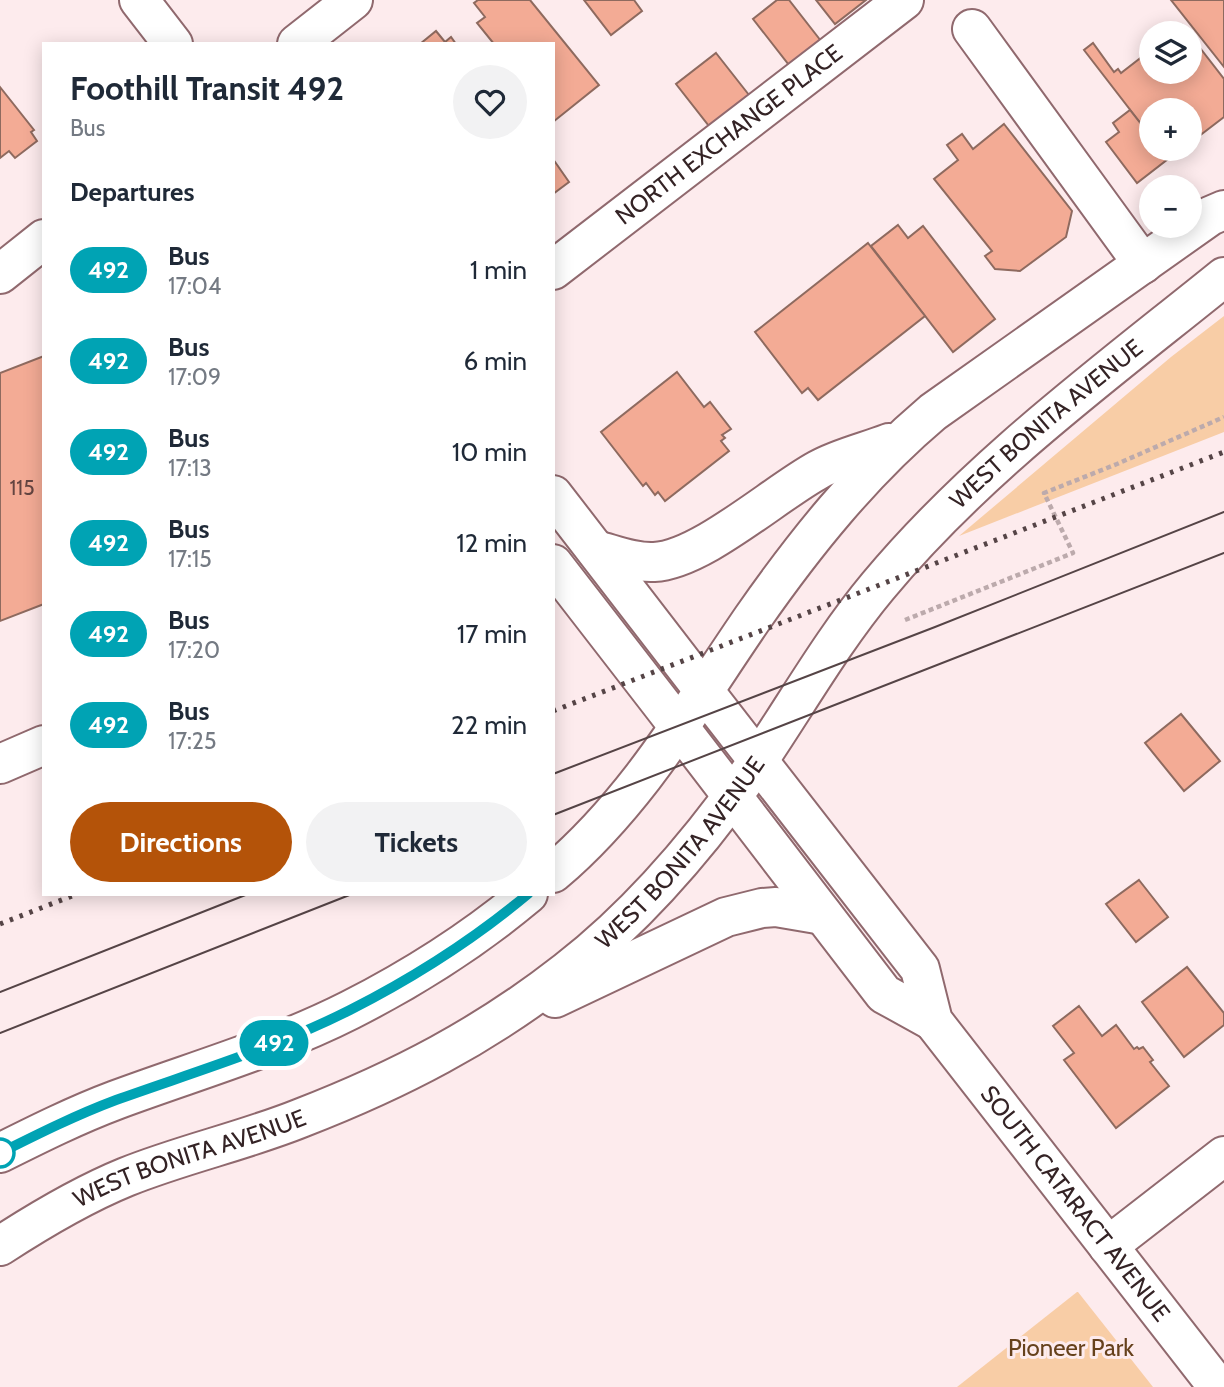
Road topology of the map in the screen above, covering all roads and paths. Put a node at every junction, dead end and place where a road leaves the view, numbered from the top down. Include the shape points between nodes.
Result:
1 (139, 0) edge
2 (354, 0) edge
3 (904, 0) edge
4 (972, 29) dead end
5 (171, 42) edge
6 (300, 42) edge
7 (1224, 211) edge
8 (42, 241) edge
9 (1143, 264) junction
10 (555, 268) edge
11 (0, 274) edge
12 (1224, 277) edge
13 (1224, 417) edge
14 (904, 437) junction
15 (555, 498) edge
16 (596, 550) junction
17 (555, 567) edge
18 (898, 623) dead end
19 (704, 691) junction
20 (680, 728) junction
21 (42, 746) edge
22 (758, 760) junction
23 (0, 764) edge
24 (732, 795) junction
25 (555, 871) edge
26 (525, 896) edge
27 (823, 915) junction
28 (933, 1021) junction
29 (474, 1036) junction
30 (0, 1153) edge
31 (1224, 1156) edge
32 (0, 1246) edge
33 (1108, 1246) junction
34 (1218, 1387) edge

1 - 5 main road
2 - 6 main road
3 - 10 main road, NORTH EXCHANGE PLACE
4 - 9 main road
7 - 9 main road
8 - 11 main road
9 - 14 main road
12 - 22 main road, WEST BONITA AVENUE via 991,468 924,533 848,624
13 - 18 path via 1044,493 1073,553
14 - 16 main road via 819,469 674,559 637,561
14 - 19 main road via 821,525
15 - 16 main road, SOUTH CATARACT AVENUE
16 - 19 main road, SOUTH CATARACT AVENUE
17 - 20 main road, SOUTH CATARACT AVENUE
19 - 20 main road
19 - 22 main road, SOUTH CATARACT AVENUE
20 - 24 main road, SOUTH CATARACT AVENUE
20 - 25 main road via 628,797
21 - 23 main road
22 - 24 main road, WEST BONITA AVENUE
22 - 28 main road, SOUTH CATARACT AVENUE via 920,969
24 - 27 main road, SOUTH CATARACT AVENUE
24 - 29 main road, WEST BONITA AVENUE via 680,860 598,945
26 - 30 main road via 455,949 348,1011 114,1101
27 - 28 main road, SOUTH CATARACT AVENUE via 884,994
27 - 29 main road via 776,907 726,917
28 - 33 main road, SOUTH CATARACT AVENUE
29 - 32 main road, WEST BONITA AVENUE via 384,1085 297,1120 125,1178
31 - 33 main road
33 - 34 main road, SOUTH CATARACT AVENUE

